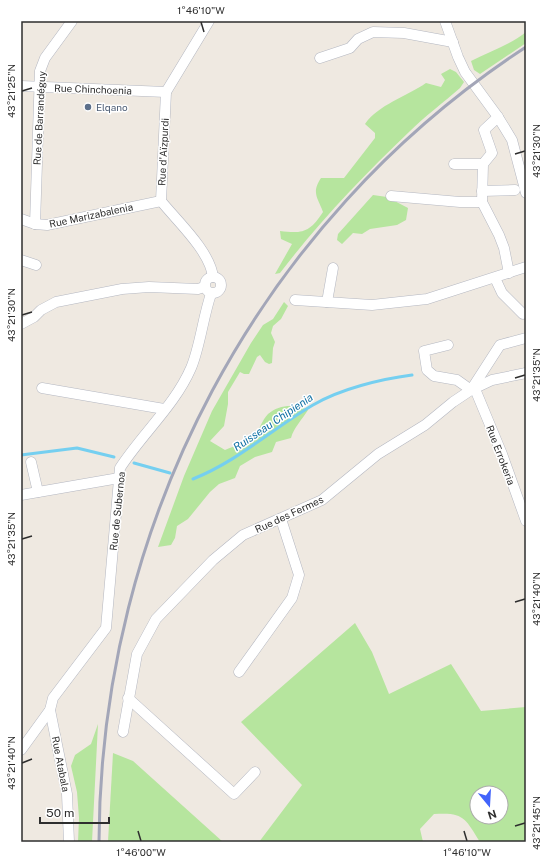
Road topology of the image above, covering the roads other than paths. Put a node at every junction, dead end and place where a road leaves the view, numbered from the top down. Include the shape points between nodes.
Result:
1 (72, 21) edge
2 (209, 21) edge
3 (445, 21) edge
4 (453, 42) junction
5 (320, 58) dead end
6 (21, 86) edge
7 (40, 87) junction
8 (166, 92) junction
9 (498, 117) junction
10 (522, 157) edge
11 (454, 164) dead end
12 (483, 164) junction
13 (523, 190) edge
14 (482, 191) junction
15 (392, 196) dead end
16 (161, 201) junction
17 (482, 202) junction
18 (21, 220) edge
19 (35, 224) junction
20 (21, 260) edge
21 (36, 265) dead end
22 (526, 267) edge
23 (333, 268) dead end
24 (509, 273) junction
25 (213, 277) junction
26 (495, 278) junction
27 (208, 291) junction
28 (295, 300) dead end
29 (327, 302) junction
30 (523, 314) dead end
31 (21, 324) edge
32 (526, 338) edge
33 (448, 345) dead end
34 (526, 373) edge
35 (42, 388) dead end
36 (473, 390) junction
37 (164, 409) junction
38 (31, 462) dead end
39 (119, 478) junction
40 (38, 492) junction
41 (21, 495) edge
42 (281, 520) junction
43 (526, 521) edge
44 (239, 672) dead end
45 (128, 698) junction
46 (50, 710) junction
47 (123, 732) dead end
48 (21, 750) edge
49 (255, 772) dead end
50 (69, 842) edge

1 - 7 street, Rue de Barrandéguy via 44,58 40,71
2 - 8 street, Rue d'Aïzpurdi
3 - 4 street
4 - 5 street via 404,33 372,32 358,39 350,48
4 - 9 street via 465,72
6 - 7 street, Rue Chinchoenia
7 - 8 street, Rue Chinchoenia
7 - 19 street, Rue de Barrandéguy
8 - 16 street, Rue d'Aïzpurdi
9 - 10 street
9 - 12 street via 484,130 492,153
10 - 13 street
11 - 12 street
12 - 14 street
13 - 14 street
14 - 17 street
15 - 17 street
16 - 19 street, Rue Marizabalenia via 47,226
16 - 25 street, Rue d'Aïzpurdi via 206,256
17 - 24 street via 500,235
18 - 19 street, Rue Marizabalenia
20 - 21 street
22 - 24 street
23 - 29 street
24 - 26 street
25 - 27 street via 205,282
25 - 27 street via 221,282 221,287 219,291
26 - 29 street via 427,299 372,305
26 - 30 street via 502,293
27 - 31 street via 135,288 107,292 56,302
27 - 37 street, Rue de Subernoa via 191,367
28 - 29 street
32 - 36 street via 500,345
33 - 36 street via 424,351 427,370 434,376 457,380
34 - 36 street, Rue des Fermes via 492,380
35 - 37 street
36 - 42 street, Rue des Fermes via 453,402 425,425 378,454 322,500
36 - 43 street, Rue Errokeria via 502,454
37 - 39 street, Rue de Subernoa via 120,468
38 - 40 street
39 - 40 street
39 - 46 street, Rue de Subernoa via 106,628 53,698
40 - 41 street
42 - 44 street via 299,575 292,598
42 - 45 street, Rue des Fermes via 243,535 213,560 156,619 137,654
45 - 47 street, Rue des Fermes
45 - 49 street via 234,794
46 - 48 street, Rue de Subernoa
46 - 50 street, Rue Atabala via 67,794

